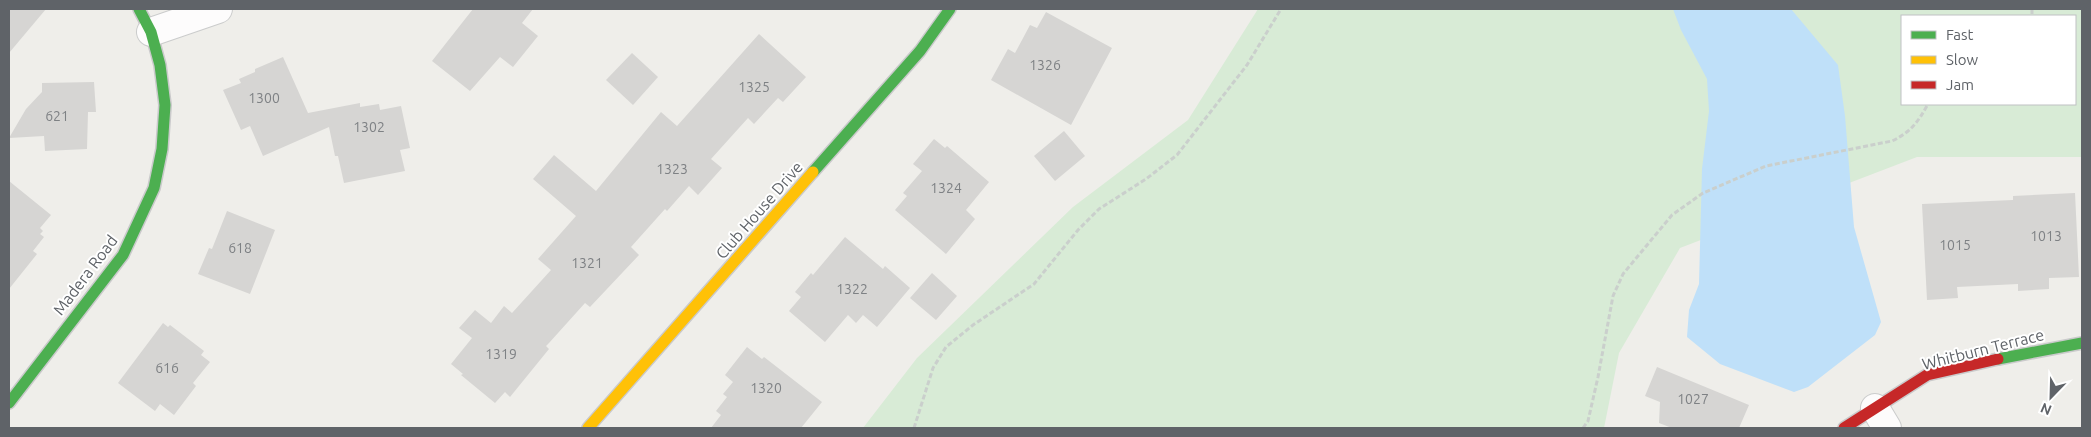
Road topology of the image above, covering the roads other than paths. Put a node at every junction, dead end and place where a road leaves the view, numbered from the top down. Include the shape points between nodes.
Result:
1 (218, 9) edge
2 (950, 9) edge
3 (145, 21) edge
4 (2082, 343) edge
5 (9, 403) edge
6 (1881, 418) edge
7 (588, 428) edge
8 (1844, 428) edge

1 - 3 street
2 - 7 street, Club House Drive via 920,51
3 - 5 street, Madera Road via 160,65 165,105 162,149 154,188 124,255
4 - 6 street, Whitburn Terrace via 1927,375
6 - 8 street, Whitburn Terrace

